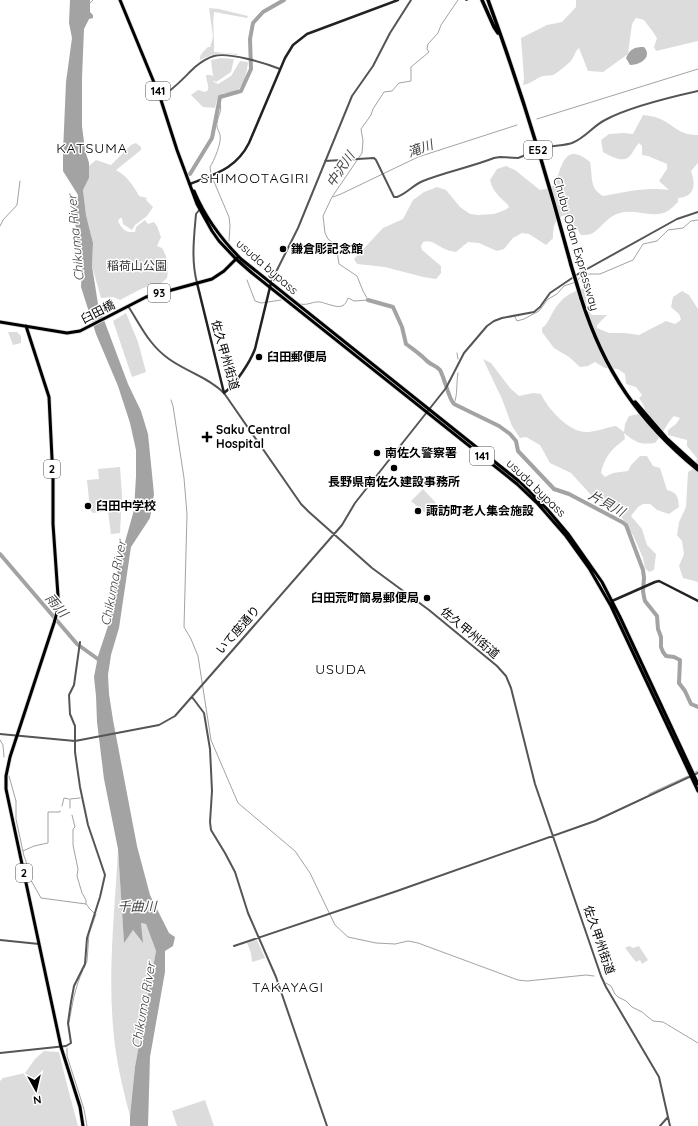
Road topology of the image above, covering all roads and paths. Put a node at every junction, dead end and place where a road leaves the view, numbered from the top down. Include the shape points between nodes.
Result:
1 (120, 0) edge
2 (398, 0) edge
3 (411, 0) edge
4 (482, 0) edge
5 (488, 0) edge
6 (501, 37) junction
7 (280, 68) junction
8 (698, 91) edge
9 (160, 97) junction
10 (545, 148) tunnel mouth
11 (531, 153) tunnel mouth
12 (325, 161) junction
13 (190, 184) junction
14 (201, 209) junction
15 (698, 212) edge
16 (237, 258) junction
17 (271, 283) junction
18 (197, 284) junction
19 (270, 287) junction
20 (128, 306) junction
21 (0, 322) edge
22 (26, 326) junction
23 (604, 357) junction
24 (224, 393) junction
25 (428, 411) junction
26 (698, 467) edge
27 (698, 470) edge
28 (334, 534) junction
29 (698, 601) edge
30 (611, 602) junction
31 (80, 642) dead end
32 (192, 697) junction
33 (0, 734) edge
34 (17, 735) junction
35 (75, 741) junction
36 (698, 773) edge
37 (693, 776) junction
38 (698, 784) edge
39 (698, 791) edge
40 (553, 835) junction
41 (259, 938) junction
42 (0, 940) edge
43 (39, 944) junction
44 (234, 946) dead end
45 (61, 1047) junction
46 (0, 1053) edge
47 (668, 1117) junction
48 (83, 1126) edge
49 (327, 1126) edge
50 (660, 1126) edge
51 (670, 1126) edge

1 - 9 main road, 141
2 - 7 main road via 307,34 291,48
3 - 12 street via 373,66 352,96
4 - 6 highway
5 - 6 highway, Chubu Odan Expressway / E52
6 - 23 highway, Chubu Odan Expressway / E52, bridge via 538,150 581,298
7 - 9 street via 224,55 209,57
7 - 13 main road via 249,143 241,156 224,170
8 - 10 street via 618,114 602,121 573,142
9 - 13 main road, 141
11 - 12 street via 518,158 494,158 428,179 396,197 392,194 376,160 372,158
12 - 17 street
13 - 14 main road, usuda bypass / 141
14 - 16 main road, usuda bypass / 141 via 215,235
14 - 18 street, 佐久甲州街道 via 196,214 193,252
15 - 25 street, いて座通り via 677,219 578,274 550,293 534,312 491,322 464,353 449,384
16 - 17 main road, usuda bypass / 141
16 - 18 main road, 93 via 218,276
16 - 19 main road, usuda bypass / 141
17 - 19 main road
17 - 25 main road, usuda bypass / 141
18 - 20 main road, 93 via 154,294
18 - 24 main road, 佐久甲州街道
19 - 24 main road via 255,349 250,360
19 - 25 main road, usuda bypass / 141
20 - 22 main road, 臼田橋 / 93 via 80,331 68,333
20 - 24 street via 148,339 165,356 212,382
21 - 22 main road
22 - 34 main road, 2 via 49,397 58,596 57,615
23 - 26 highway, Chubu Odan Expressway / E52 via 649,420
23 - 27 highway, Chubu Odan Expressway / E52 via 620,385 647,422
24 - 28 street, 佐久甲州街道 via 301,504
25 - 28 street, いて座通り
25 - 30 main road, usuda bypass / 141 via 538,504 580,554
28 - 32 street, いて座通り
28 - 40 street, 佐久甲州街道 via 372,568 434,615 506,676 532,773
29 - 30 main road via 661,581
30 - 37 main road, usuda bypass / 141
31 - 35 street via 74,685 69,698 70,714 76,726
32 - 35 street, いて座通り via 168,721
32 - 41 street via 204,713 210,749 210,827 236,875
33 - 34 street
34 - 35 street
34 - 43 main road, 2 via 8,766 7,793
35 - 45 street via 86,819 105,875 87,938 85,964 74,986 68,1023 71,1043
36 - 37 street
37 - 38 main road, usuda bypass / 141
37 - 39 main road, usuda bypass / 141
37 - 40 street via 595,821
40 - 41 street
40 - 47 street, 佐久甲州街道 via 604,983 659,1077
41 - 44 street
41 - 49 street via 276,977
42 - 43 street
43 - 45 main road, 2
45 - 46 street
45 - 48 main road, 2 via 80,1107
47 - 50 street
47 - 51 street, 佐久甲州街道

